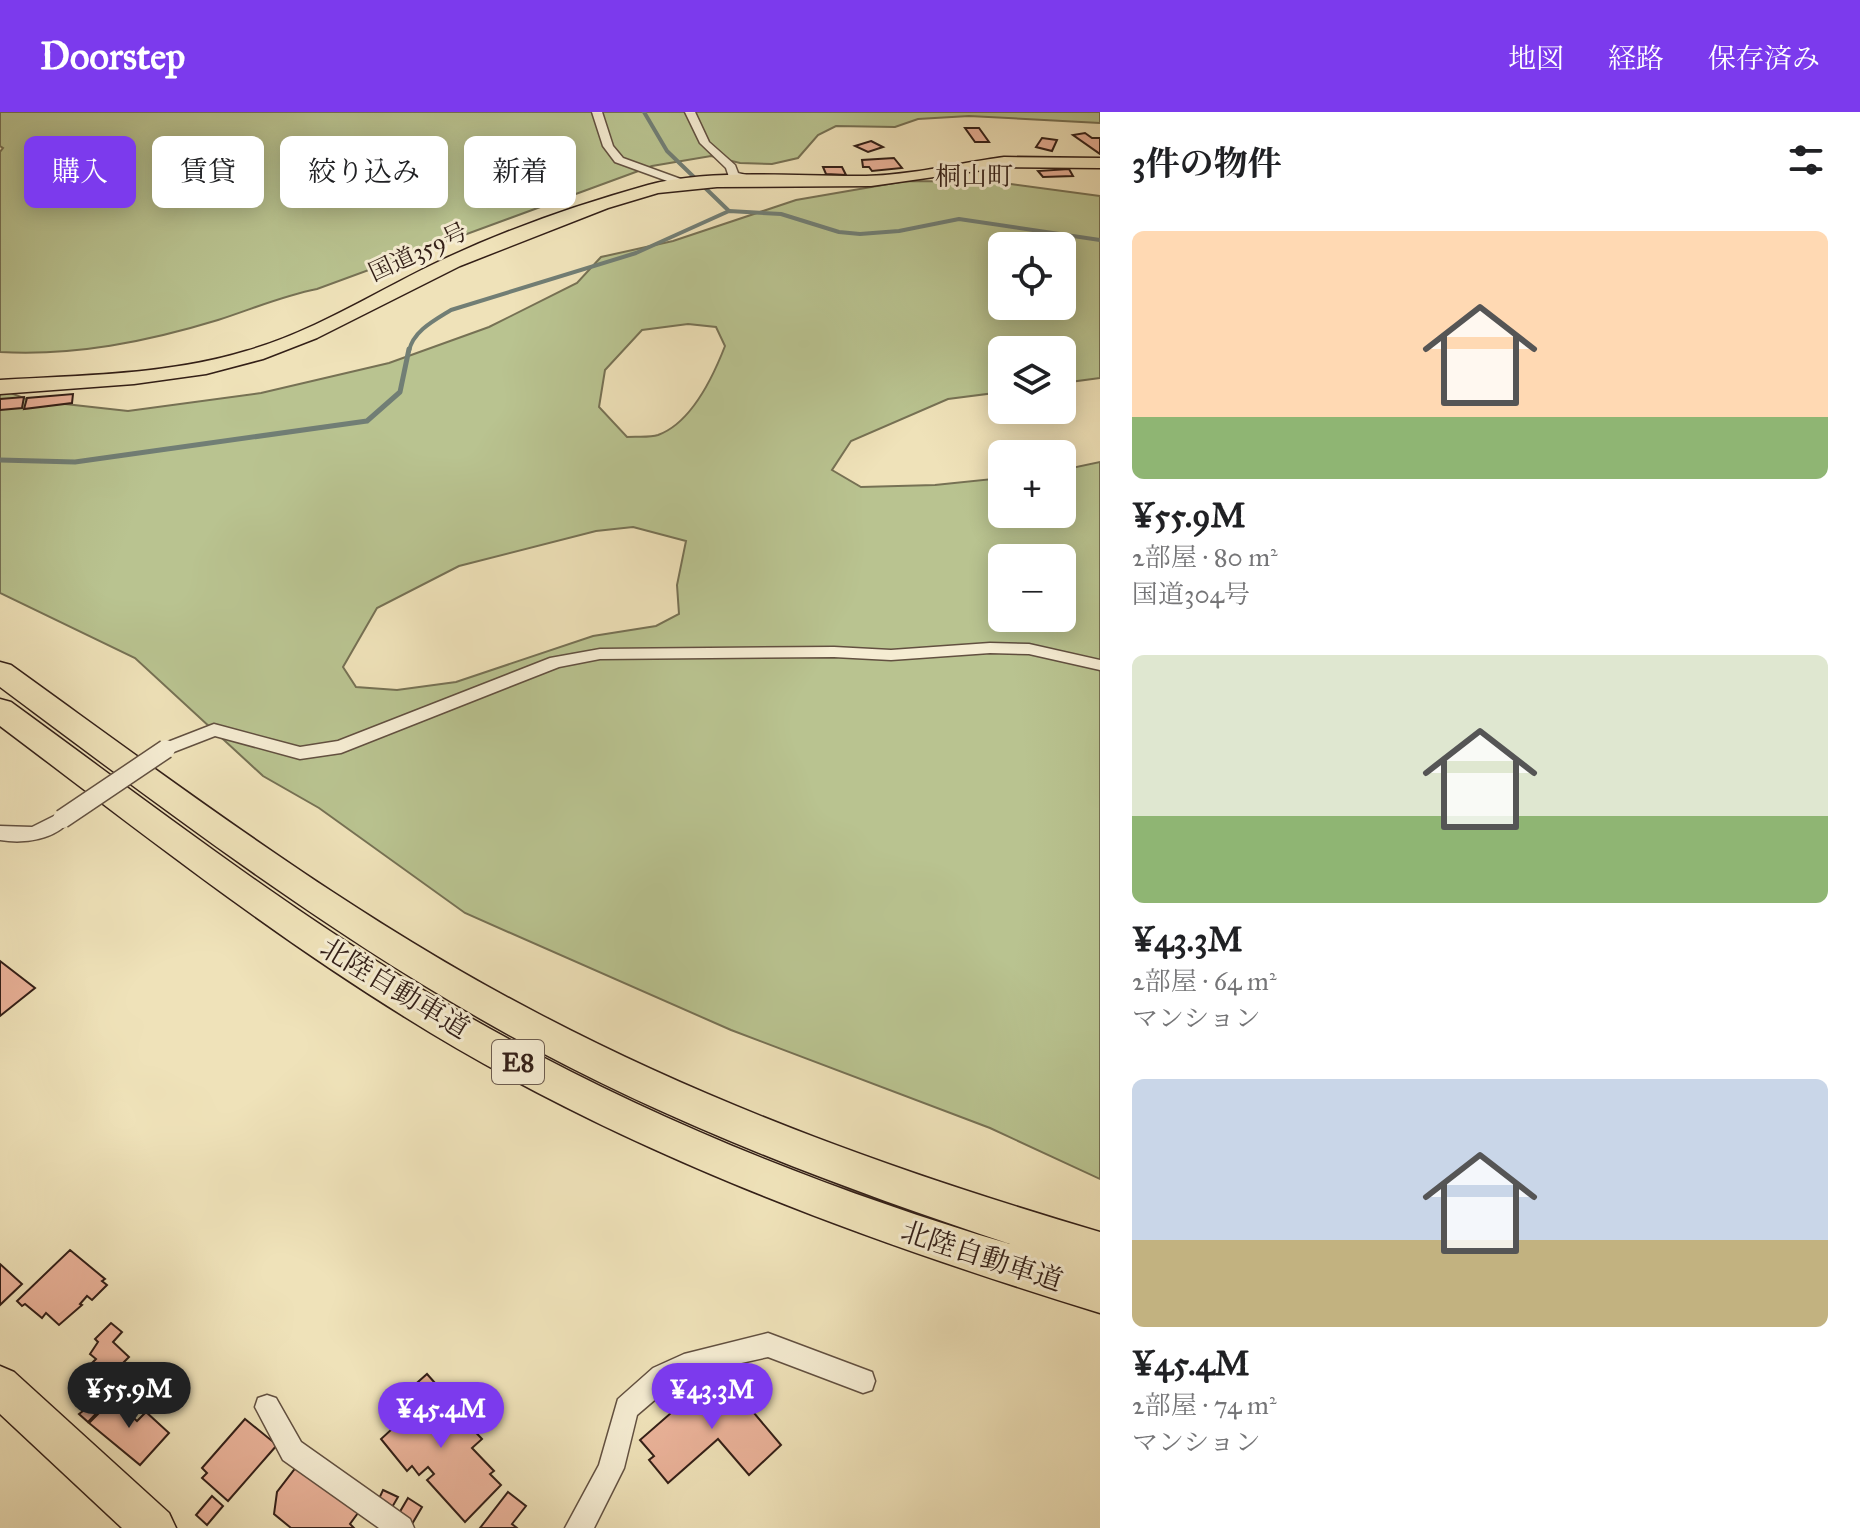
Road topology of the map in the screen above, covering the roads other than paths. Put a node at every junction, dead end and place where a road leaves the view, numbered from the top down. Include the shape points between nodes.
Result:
1 (597, 112) edge
2 (690, 112) edge
3 (1100, 163) edge
4 (758, 181) junction
5 (685, 184) junction
6 (0, 387) edge
7 (1100, 665) edge
8 (0, 672) edge
9 (0, 710) edge
10 (0, 833) edge
11 (1100, 1252) edge
12 (1100, 1292) edge
13 (863, 1381) dead end
14 (0, 1386) edge
15 (267, 1407) dead end
16 (154, 1528) edge
17 (401, 1528) edge
18 (578, 1528) edge

1 - 5 street via 608,146 619,160
2 - 4 street via 705,143 733,175
3 - 4 highway, 国道359号 via 1004,162 871,181
4 - 5 highway, 国道359号
5 - 6 highway, 国道359号 via 602,204 453,262 310,334 256,355 134,378
7 - 10 street, bridge via 1016,649 891,655 600,654 556,662 341,747 300,753 214,730 166,749 41,834
8 - 11 highway, 北陸自動車道 / E8 via 251,855 446,981 566,1047 705,1113 848,1172
9 - 12 highway, 北陸自動車道 / E8 via 332,952 542,1075 680,1143 837,1207 981,1258
13 - 18 street via 768,1345 693,1362 662,1377 627,1408 611,1468
14 - 16 highway
15 - 17 street via 292,1451

